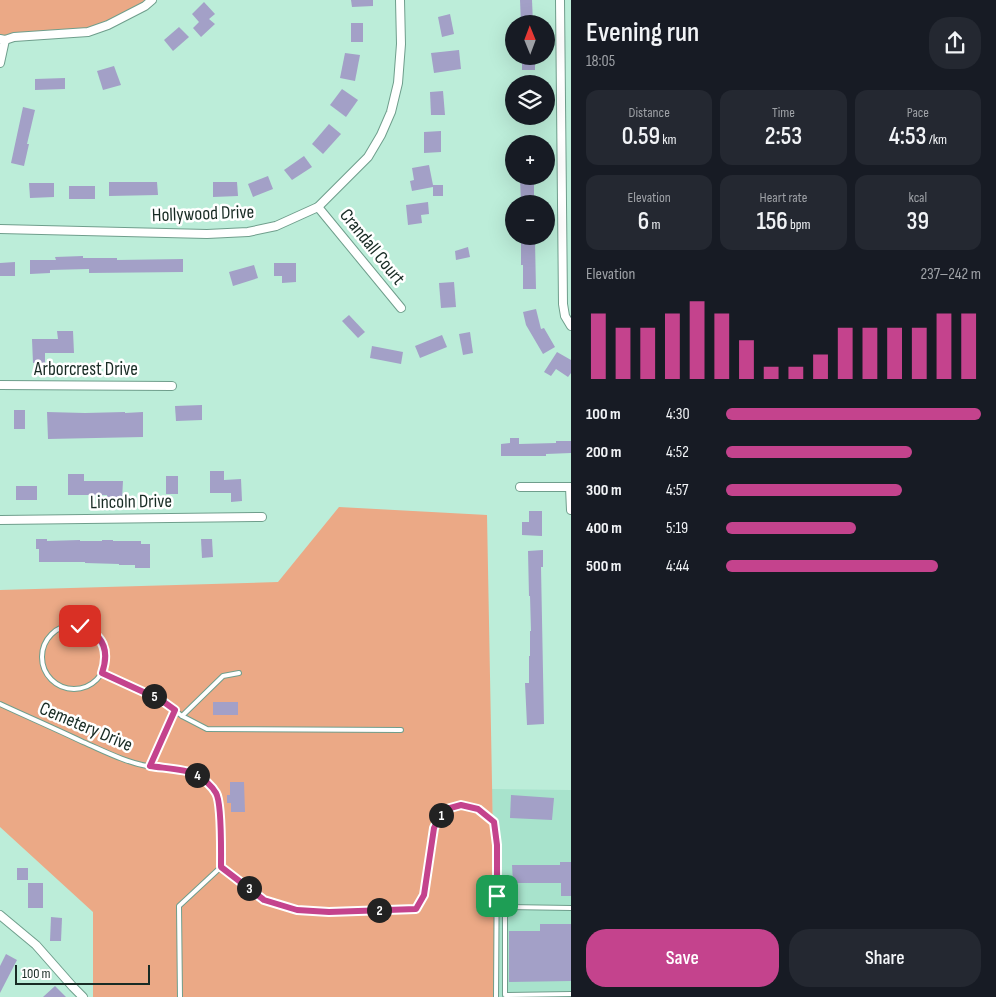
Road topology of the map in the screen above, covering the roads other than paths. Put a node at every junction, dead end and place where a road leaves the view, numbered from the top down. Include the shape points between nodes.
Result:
1 (152, 0) edge
2 (400, 0) edge
3 (560, 0) edge
4 (3, 39) edge
5 (0, 63) edge
6 (562, 185) junction
7 (571, 185) edge
8 (318, 207) junction
9 (0, 229) edge
10 (401, 308) dead end
11 (571, 326) edge
12 (0, 385) edge
13 (172, 386) dead end
14 (520, 487) dead end
15 (571, 487) edge
16 (571, 510) edge
17 (262, 517) dead end
18 (0, 520) edge
19 (102, 673) junction
20 (239, 673) dead end
21 (0, 704) edge
22 (175, 710) junction
23 (182, 716) junction
24 (401, 730) dead end
25 (150, 766) junction
26 (221, 867) junction
27 (571, 908) edge
28 (0, 915) edge
29 (571, 994) edge
30 (83, 997) edge
31 (180, 997) edge
32 (496, 997) edge

1 - 4 street via 108,25 88,32
2 - 8 street, Hollywood Drive via 398,83 391,112 368,157
3 - 6 street
4 - 5 street
6 - 7 street
6 - 11 street via 563,304
8 - 9 street, Hollywood Drive via 276,226 248,232
8 - 10 street, Crandall Court
12 - 13 street, Arborcrest Drive
14 - 15 street
15 - 16 street
17 - 18 street, Lincoln Drive
19 - 19 lane via 106,653 97,635 89,629 70,625 60,628 46,642 42,661 50,679 58,685 68,688 87,686
19 - 22 lane via 161,700
20 - 23 lane via 223,676
21 - 25 lane, Cemetery Drive via 123,759
22 - 23 lane
22 - 25 lane
23 - 24 lane via 207,729
25 - 26 lane, Cemetery Drive via 195,774 217,793
26 - 31 lane via 179,906
26 - 32 lane via 264,900 297,910 416,909 424,895 434,828 443,810 461,805 478,809 494,822 497,845
27 - 29 lane via 505,907 505,994
28 - 30 street via 36,945

